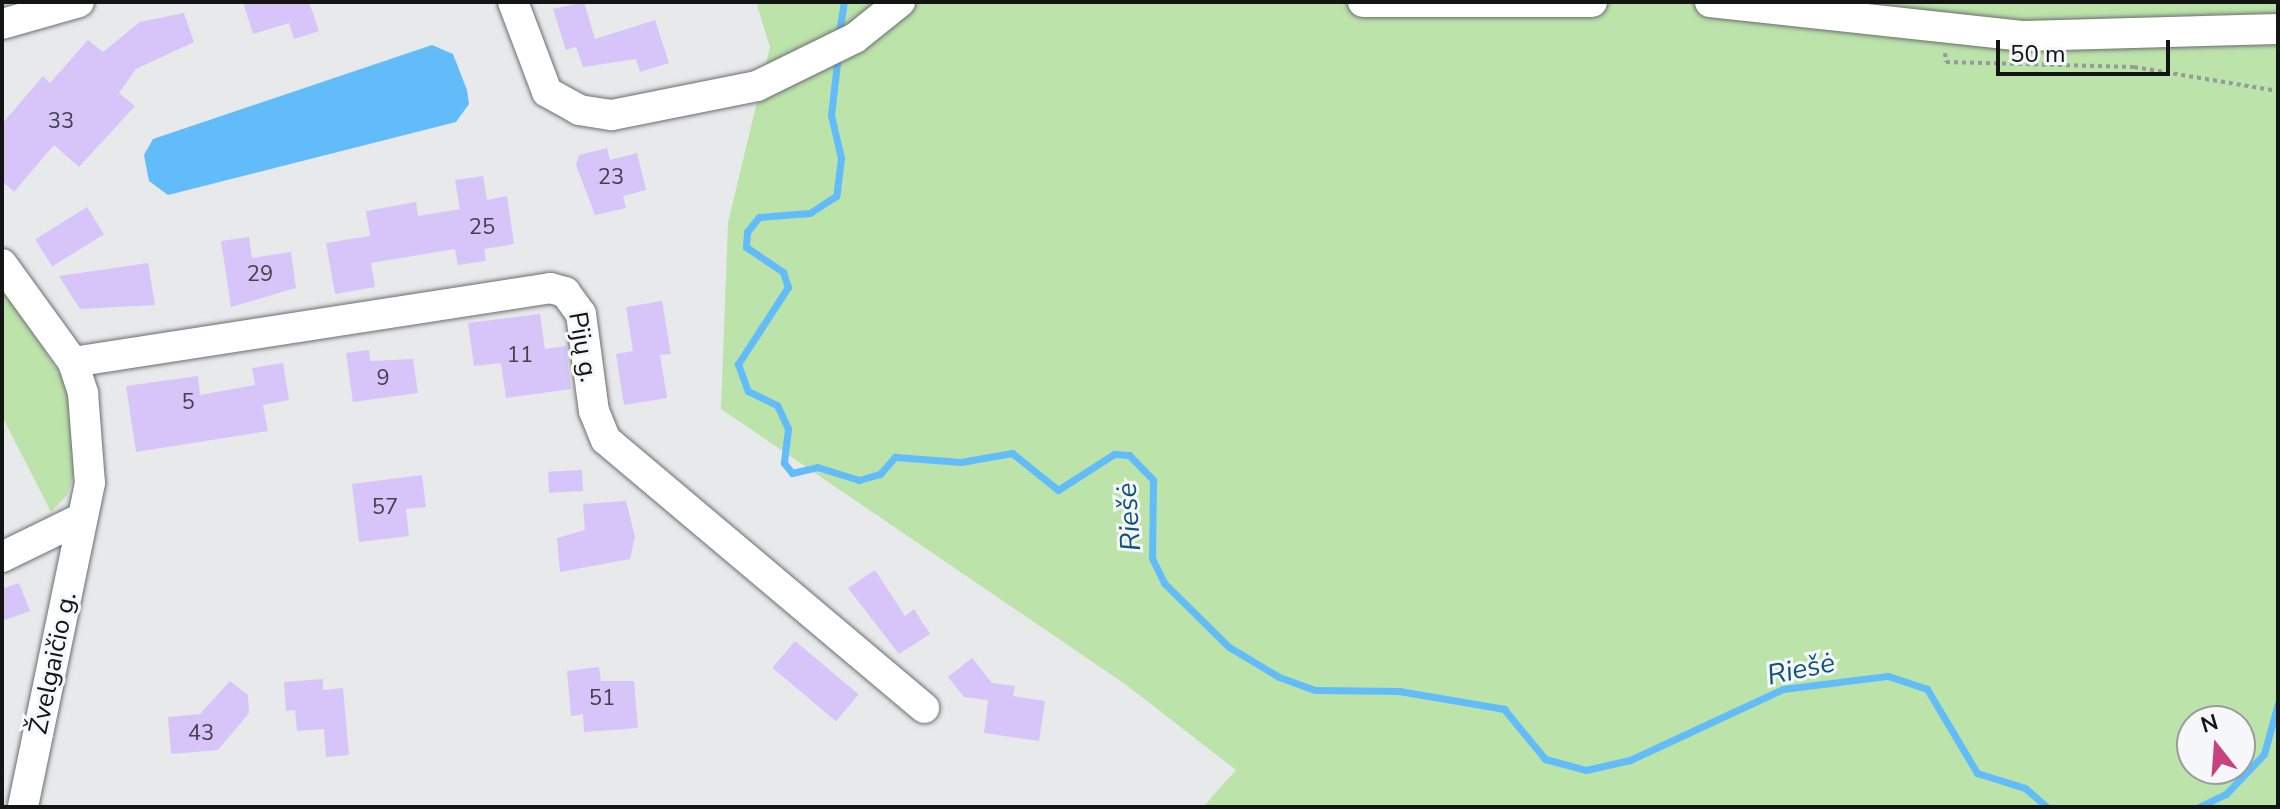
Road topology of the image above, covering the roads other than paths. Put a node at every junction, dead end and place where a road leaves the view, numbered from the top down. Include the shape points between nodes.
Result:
1 (79, 2) edge
2 (513, 2) edge
3 (900, 2) edge
4 (1363, 2) edge
5 (1592, 2) edge
6 (1710, 2) edge
7 (2, 24) edge
8 (2278, 29) edge
9 (2, 264) edge
10 (73, 362) junction
11 (82, 518) junction
12 (2, 557) edge
13 (924, 708) dead end
14 (23, 807) edge

1 - 7 street
2 - 3 street via 547,92 579,110 659,111 788,71 855,38
4 - 5 street
6 - 8 street via 1943,31 2082,39
9 - 10 street
10 - 11 street, Žvelgaičio g. via 83,393 90,483
10 - 13 street, Pijų g. via 550,288 565,292 581,314 594,411 606,440
11 - 12 street
11 - 14 street, Žvelgaičio g.

